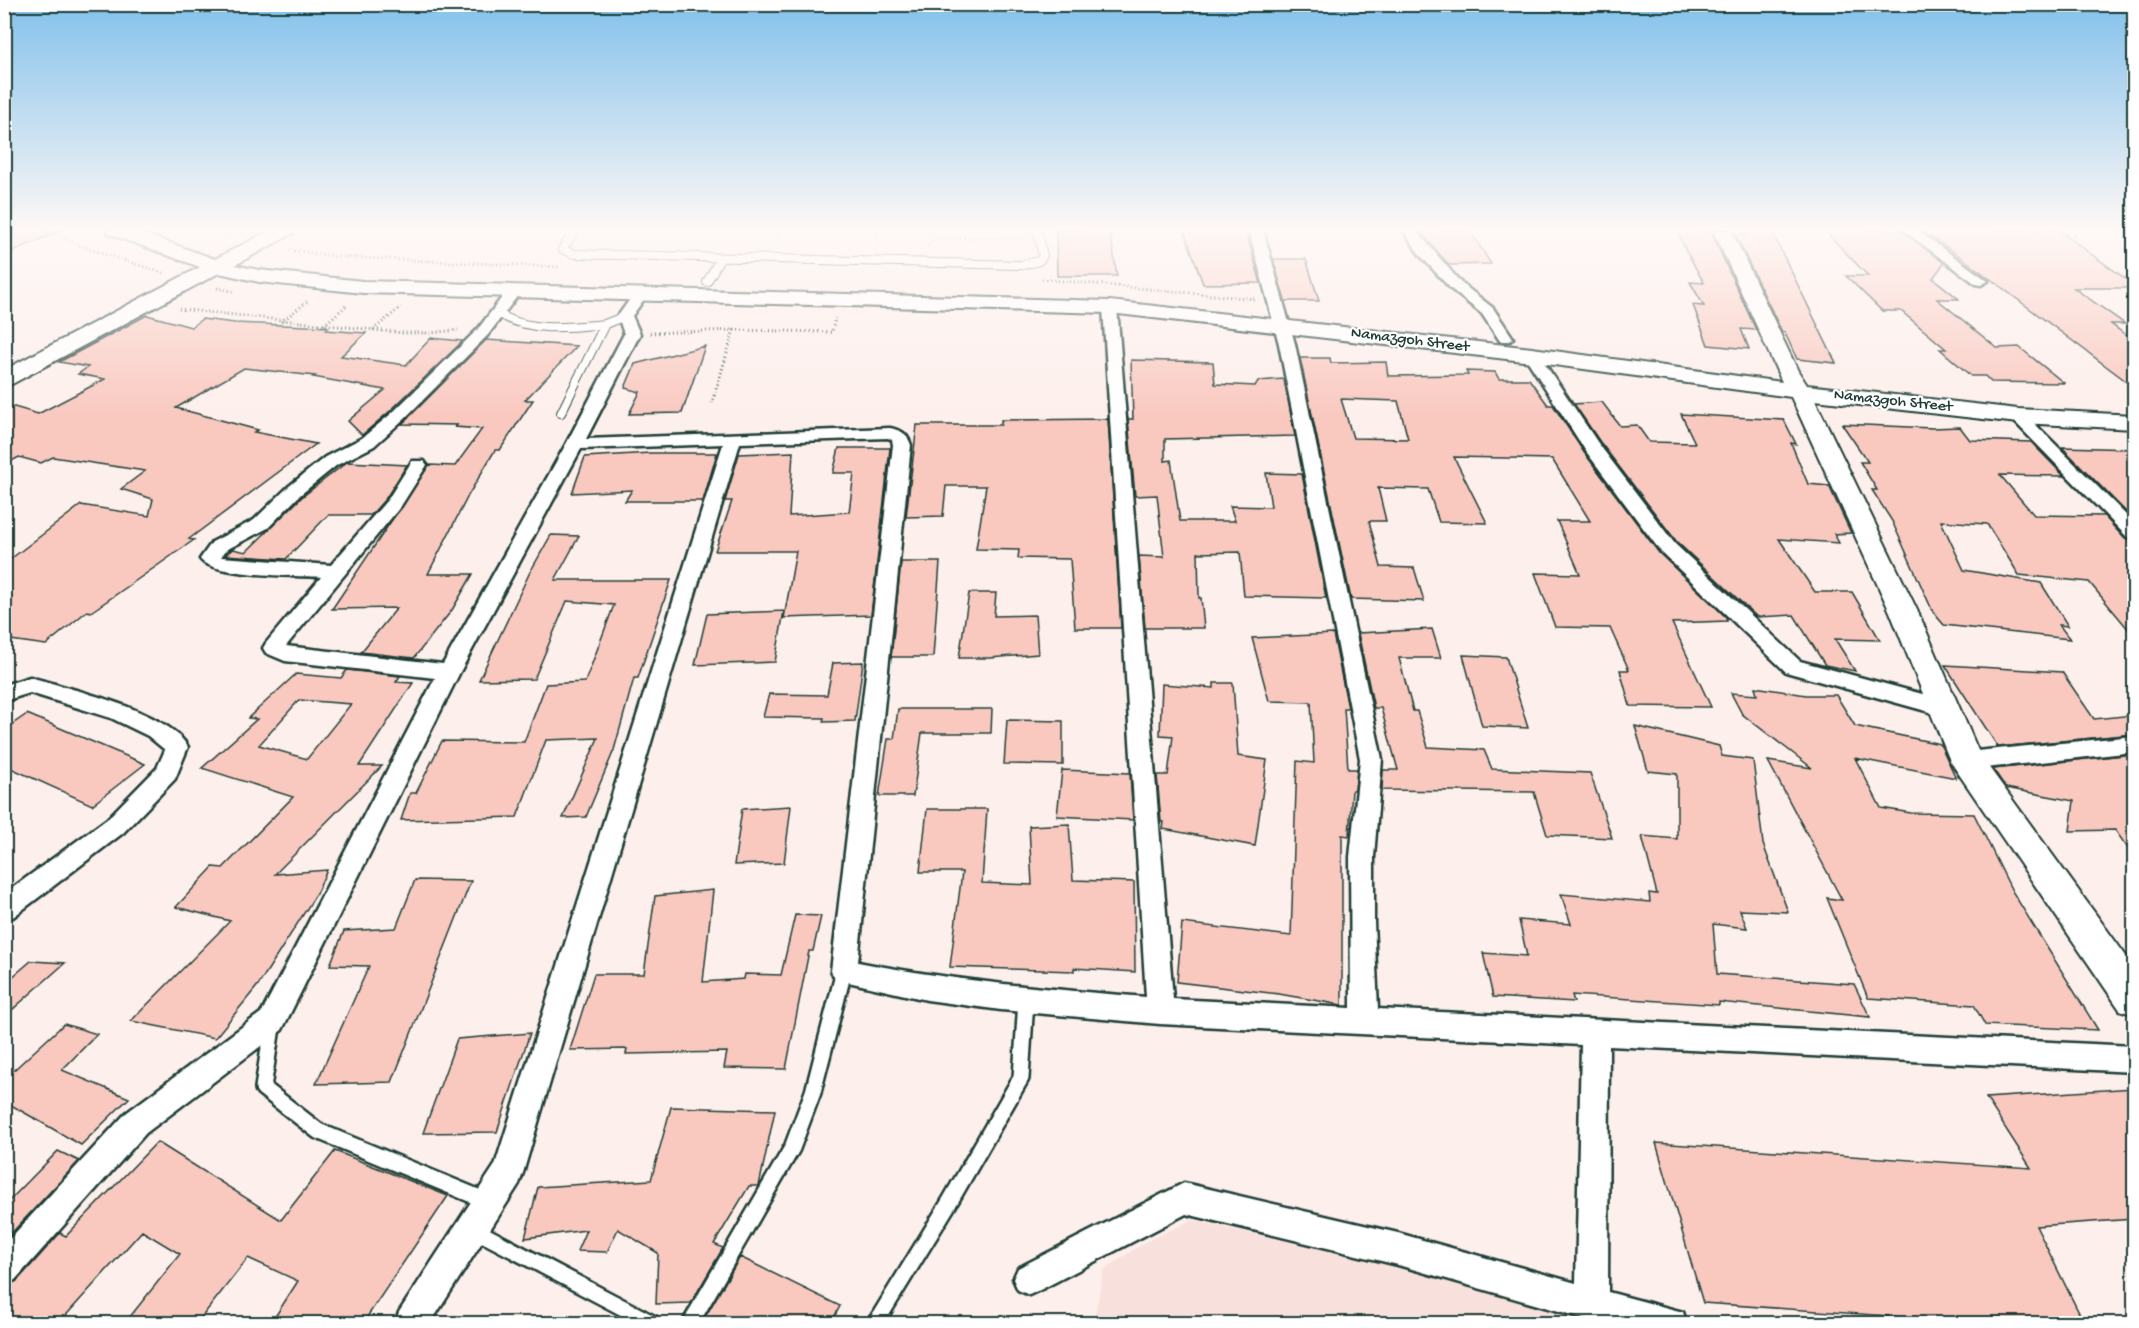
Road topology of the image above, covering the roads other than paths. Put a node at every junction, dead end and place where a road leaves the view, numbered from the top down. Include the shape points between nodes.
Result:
1 (167, 292) edge
2 (513, 292) edge
3 (545, 292) edge
4 (1058, 292) edge
5 (1273, 292) edge
6 (1464, 292) edge
7 (1751, 292) edge
8 (640, 295) junction
9 (1110, 307) junction
10 (494, 318) junction
11 (1280, 319) junction
12 (620, 324) junction
13 (1505, 338) junction
14 (1532, 355) junction
15 (1844, 377) dead end
16 (4, 378) edge
17 (1793, 381) junction
18 (2028, 396) dead end
19 (2134, 404) edge
20 (561, 413) dead end
21 (2018, 416) junction
22 (2134, 422) edge
23 (733, 439) junction
24 (575, 444) junction
25 (418, 465) dead end
26 (2134, 533) edge
27 (336, 572) junction
28 (449, 672) junction
29 (4, 693) edge
30 (1944, 708) junction
31 (2134, 744) edge
32 (1966, 761) junction
33 (4, 909) edge
34 (844, 971) junction
35 (2134, 998) edge
36 (1026, 1000) junction
37 (1160, 1011) junction
38 (1365, 1020) junction
39 (272, 1021) junction
40 (1595, 1033) junction
41 (2134, 1059) edge
42 (489, 1202) junction
43 (472, 1228) junction
44 (4, 1269) edge
45 (1029, 1279) dead end
46 (1592, 1304) junction
47 (411, 1323) edge
48 (654, 1323) edge
49 (690, 1323) edge
50 (875, 1323) edge
51 (1671, 1323) edge

1 - 16 main road
2 - 10 street
3 - 8 main road, Namazgoh Street
4 - 11 main road, Namazgoh Street via 1094,293
5 - 11 street
6 - 13 street via 1488,311
7 - 17 main road
8 - 9 main road, Namazgoh Street
8 - 12 street
9 - 11 main road, Namazgoh Street
9 - 37 street
10 - 12 lane via 519,324
10 - 27 street via 399,416 368,442 330,461 261,524 219,546 210,559 220,564
11 - 13 main road, Namazgoh Street
11 - 14 main road, Namazgoh Street
11 - 38 street via 1371,759 1362,846 1360,938
12 - 20 lane
12 - 24 street
13 - 17 main road, Namazgoh Street
14 - 17 main road, Namazgoh Street
14 - 30 street via 1591,446 1668,548 1793,667
15 - 17 main road, Namazgoh Street
17 - 21 main road, Namazgoh Street
17 - 30 main road via 1904,612
18 - 19 main road
21 - 22 main road, Namazgoh Street
21 - 26 street
23 - 24 street
23 - 34 street via 890,433 900,437 902,445
23 - 42 street via 508,1173
24 - 28 street
25 - 27 street via 395,502
27 - 28 street via 273,648 285,654
28 - 39 street
29 - 33 street via 30,685 119,712 156,729 177,747 166,773 115,826
30 - 32 main road
31 - 32 street
32 - 35 main road
34 - 36 street via 927,988
34 - 49 lane via 813,1092 792,1148
36 - 37 street
36 - 50 lane via 1021,1078
37 - 38 street
38 - 40 street
39 - 42 lane via 263,1088 318,1131
39 - 44 street via 136,1123
40 - 41 street
40 - 46 street
42 - 43 street
43 - 47 street
43 - 48 lane
45 - 46 street via 1184,1198 1398,1249
46 - 51 street

